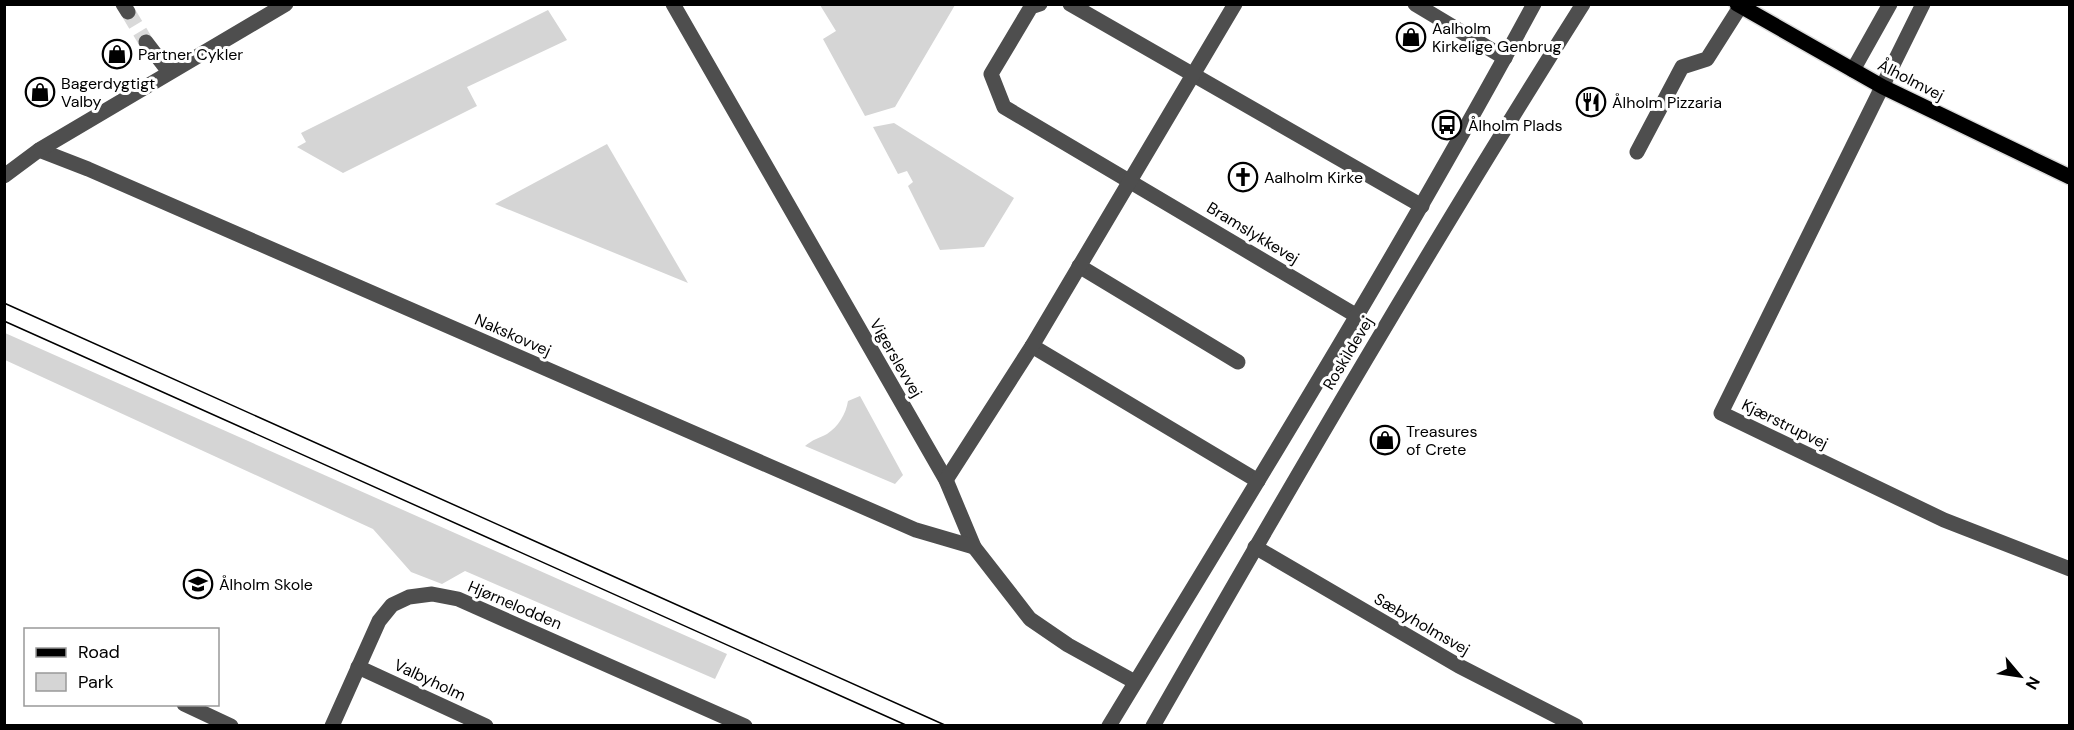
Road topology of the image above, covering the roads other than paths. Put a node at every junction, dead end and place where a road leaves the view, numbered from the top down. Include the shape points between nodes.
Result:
1 (286, 4) edge
2 (673, 4) edge
3 (1040, 4) edge
4 (1070, 4) edge
5 (1235, 4) edge
6 (1415, 4) edge
7 (1533, 4) edge
8 (1583, 4) edge
9 (1890, 4) edge
10 (1923, 4) edge
11 (1736, 5) edge
12 (146, 42) tunnel mouth
13 (1505, 58) junction
14 (1853, 70) junction
15 (169, 72) junction
16 (1192, 75) junction
17 (1883, 87) junction
18 (39, 150) junction
19 (1636, 152) dead end
20 (4, 176) edge
21 (2070, 177) edge
22 (1130, 181) junction
23 (1422, 206) junction
24 (1079, 266) junction
25 (1357, 316) junction
26 (1032, 346) junction
27 (1238, 362) dead end
28 (946, 480) junction
29 (1258, 481) junction
30 (974, 546) junction
31 (1255, 547) junction
32 (2070, 569) edge
33 (358, 667) junction
34 (1135, 682) junction
35 (185, 706) edge
36 (231, 726) edge
37 (332, 726) edge
38 (486, 726) edge
39 (745, 726) edge
40 (1109, 726) edge
41 (1153, 726) edge
42 (1576, 726) edge

1 - 15 street
2 - 28 street, Vigerslevvej
3 - 22 street, Bramslykkevej via 1031,7 991,74 1004,106
4 - 16 street
5 - 16 street
6 - 13 street
7 - 13 street, Roskildevej
8 - 31 street, Roskildevej
9 - 14 street
10 - 17 street
11 - 14 main road, Ålholmvej
11 - 19 street via 1707,59 1682,67
12 - 15 street
13 - 23 street, Roskildevej
14 - 17 main road, Ålholmvej
15 - 18 street
16 - 22 street
16 - 23 street
17 - 21 main road, Ålholmvej
17 - 32 street, Kjærstrupvej via 1720,413 1944,520
18 - 20 street
18 - 30 street, Nakskovvej via 916,530
22 - 24 street
22 - 25 street, Bramslykkevej
23 - 25 street, Roskildevej
24 - 26 street
24 - 27 street
25 - 29 street, Roskildevej
26 - 28 street
26 - 29 street
28 - 30 street, Vigerslevvej
29 - 34 street, Roskildevej
30 - 34 street, Vigerslevvej via 1030,619
31 - 41 street, Roskildevej
31 - 42 street, Sæbyholmsvej via 1459,666
33 - 37 street, Hjørnelodden
33 - 38 street, Valbyholm
33 - 39 street, Hjørnelodden via 379,621 392,605 409,597 432,594 458,599
34 - 40 street, Roskildevej
35 - 36 street

